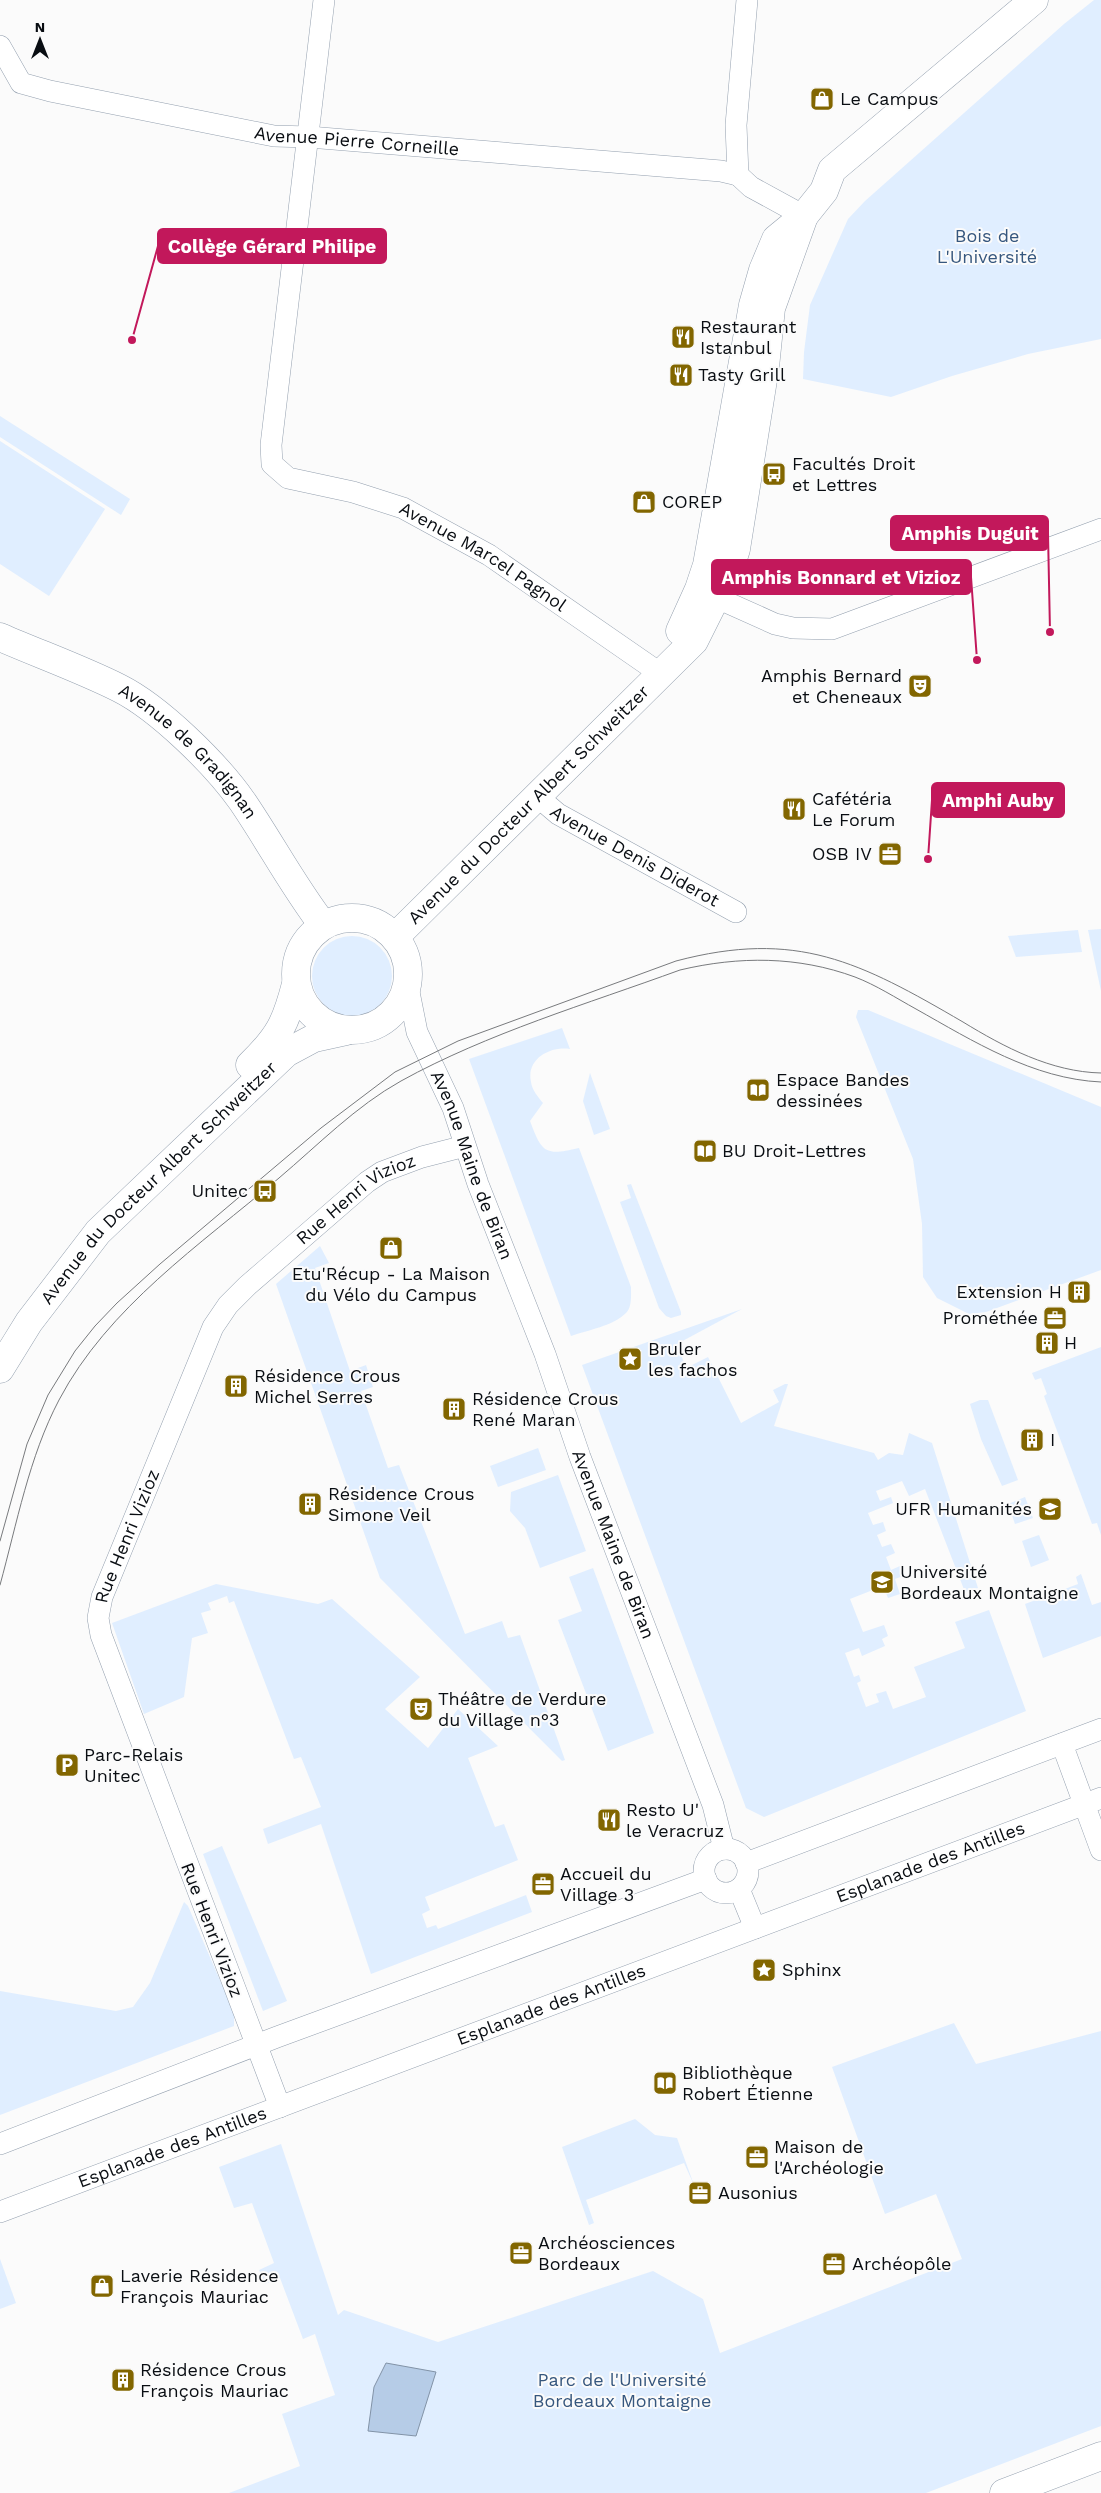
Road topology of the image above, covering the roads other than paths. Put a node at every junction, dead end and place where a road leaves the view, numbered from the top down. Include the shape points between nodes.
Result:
1 (324, 0) edge
2 (747, 0) edge
3 (1034, 0) edge
4 (1052, 0) edge
5 (0, 46) edge
6 (309, 137) junction
7 (738, 175) junction
8 (824, 191) junction
9 (804, 216) junction
10 (1101, 528) edge
11 (717, 598) junction
12 (0, 637) edge
13 (661, 674) junction
14 (538, 797) junction
15 (736, 912) dead end
16 (323, 925) junction
17 (395, 937) junction
18 (296, 984) junction
19 (408, 987) junction
20 (346, 1031) junction
21 (465, 1146) junction
22 (0, 1341) edge
23 (0, 1369) edge
24 (1101, 1729) edge
25 (1062, 1744) junction
26 (1092, 1801) edge
27 (724, 1849) junction
28 (1101, 1850) edge
29 (746, 1862) junction
30 (706, 1879) junction
31 (739, 1889) junction
32 (755, 1928) junction
33 (256, 2046) junction
34 (280, 2107) junction
35 (0, 2144) edge
36 (0, 2212) edge
37 (1101, 2456) edge
38 (1004, 2493) edge

1 - 6 street
2 - 7 street via 736,125
3 - 8 main road, Avenue du Docteur Albert Schweitzer via 832,170
4 - 8 main road, Avenue du Docteur Albert Schweitzer via 845,183
5 - 6 street, Avenue Pierre Corneille via 20,83 274,136
6 - 7 street, Avenue Pierre Corneille via 711,170
6 - 13 street, Avenue Marcel Pagnol via 271,445 272,464 288,478 353,492 403,508 489,555
7 - 9 street via 751,187
8 - 9 main road, Avenue du Docteur Albert Schweitzer
9 - 11 main road, Avenue du Docteur Albert Schweitzer via 771,308 765,367 736,549
9 - 13 main road, Avenue du Docteur Albert Schweitzer via 776,239 762,270 707,565
10 - 11 street via 832,629 775,624
11 - 13 main road, Avenue du Docteur Albert Schweitzer via 694,641
12 - 16 main road, Avenue de Gradignan via 120,688 162,718 204,756 241,800
13 - 14 main road, Avenue du Docteur Albert Schweitzer
14 - 15 street, Avenue Denis Diderot via 558,814
14 - 17 main road, Avenue du Docteur Albert Schweitzer
16 - 17 main road via 352,918 368,920
16 - 18 main road via 300,952
17 - 19 main road via 404,951 409,969
18 - 20 main road via 302,1002 313,1016
18 - 22 main road, Avenue du Docteur Albert Schweitzer via 288,1016 273,1041 125,1187 55,1262
19 - 20 main road via 402,1002 379,1025
19 - 21 street, Avenue Maine de Biran via 416,1032 453,1108
20 - 23 main road, Avenue du Docteur Albert Schweitzer via 314,1038 286,1053 105,1226 35,1315
21 - 27 street, Avenue Maine de Biran via 713,1805
21 - 33 street, Rue Henri Vizioz via 382,1172 228,1304 213,1327 102,1597 98,1618 101,1635
24 - 25 street
25 - 26 street
25 - 29 street
26 - 28 street
26 - 32 street, Esplanade des Antilles
27 - 29 street via 740,1854
27 - 30 street via 709,1857 705,1865
29 - 31 street via 748,1877
30 - 31 street via 712,1888 720,1892
30 - 33 street
31 - 32 street
32 - 34 street, Esplanade des Antilles
33 - 34 street, Rue Henri Vizioz
33 - 35 street
34 - 36 street, Esplanade des Antilles
37 - 38 main road

